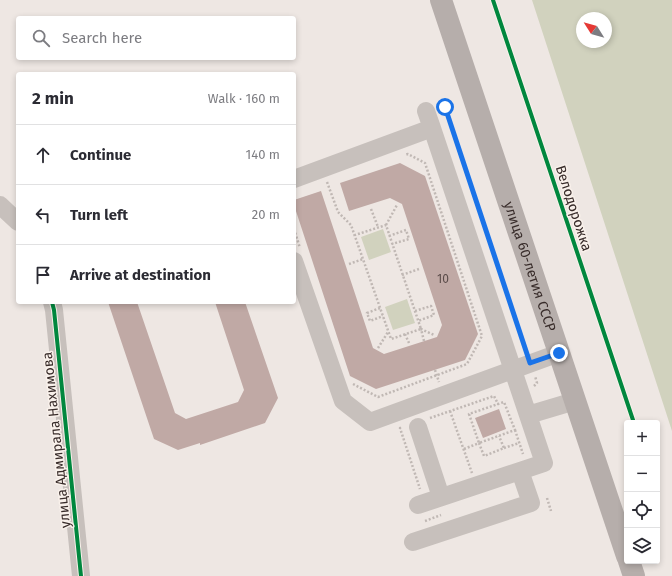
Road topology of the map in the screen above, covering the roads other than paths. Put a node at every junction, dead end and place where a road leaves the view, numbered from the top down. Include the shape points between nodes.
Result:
1 (441, 0) edge
2 (296, 178) edge
3 (0, 205) edge
4 (16, 220) edge
5 (296, 267) edge
6 (52, 304) edge
7 (559, 353) junction
8 (513, 369) junction
9 (575, 401) junction
10 (528, 415) junction
11 (424, 423) road end
12 (520, 471) junction
13 (413, 542) dead end
14 (624, 547) edge
15 (630, 564) edge
16 (82, 576) edge
17 (634, 576) edge

1 - 7 main road, улица 60-летия СССР
2 - 8 street via 428,117
3 - 4 street
5 - 8 street via 343,401 370,422
6 - 16 street, улица Адмирала Нахимова
7 - 8 street
7 - 9 main road, улица 60-летия СССР
8 - 10 street
9 - 10 street
9 - 14 main road, улица 60-летия СССР
10 - 12 street via 544,463
11 - 12 street via 428,502
12 - 13 street via 531,502
15 - 17 main road

